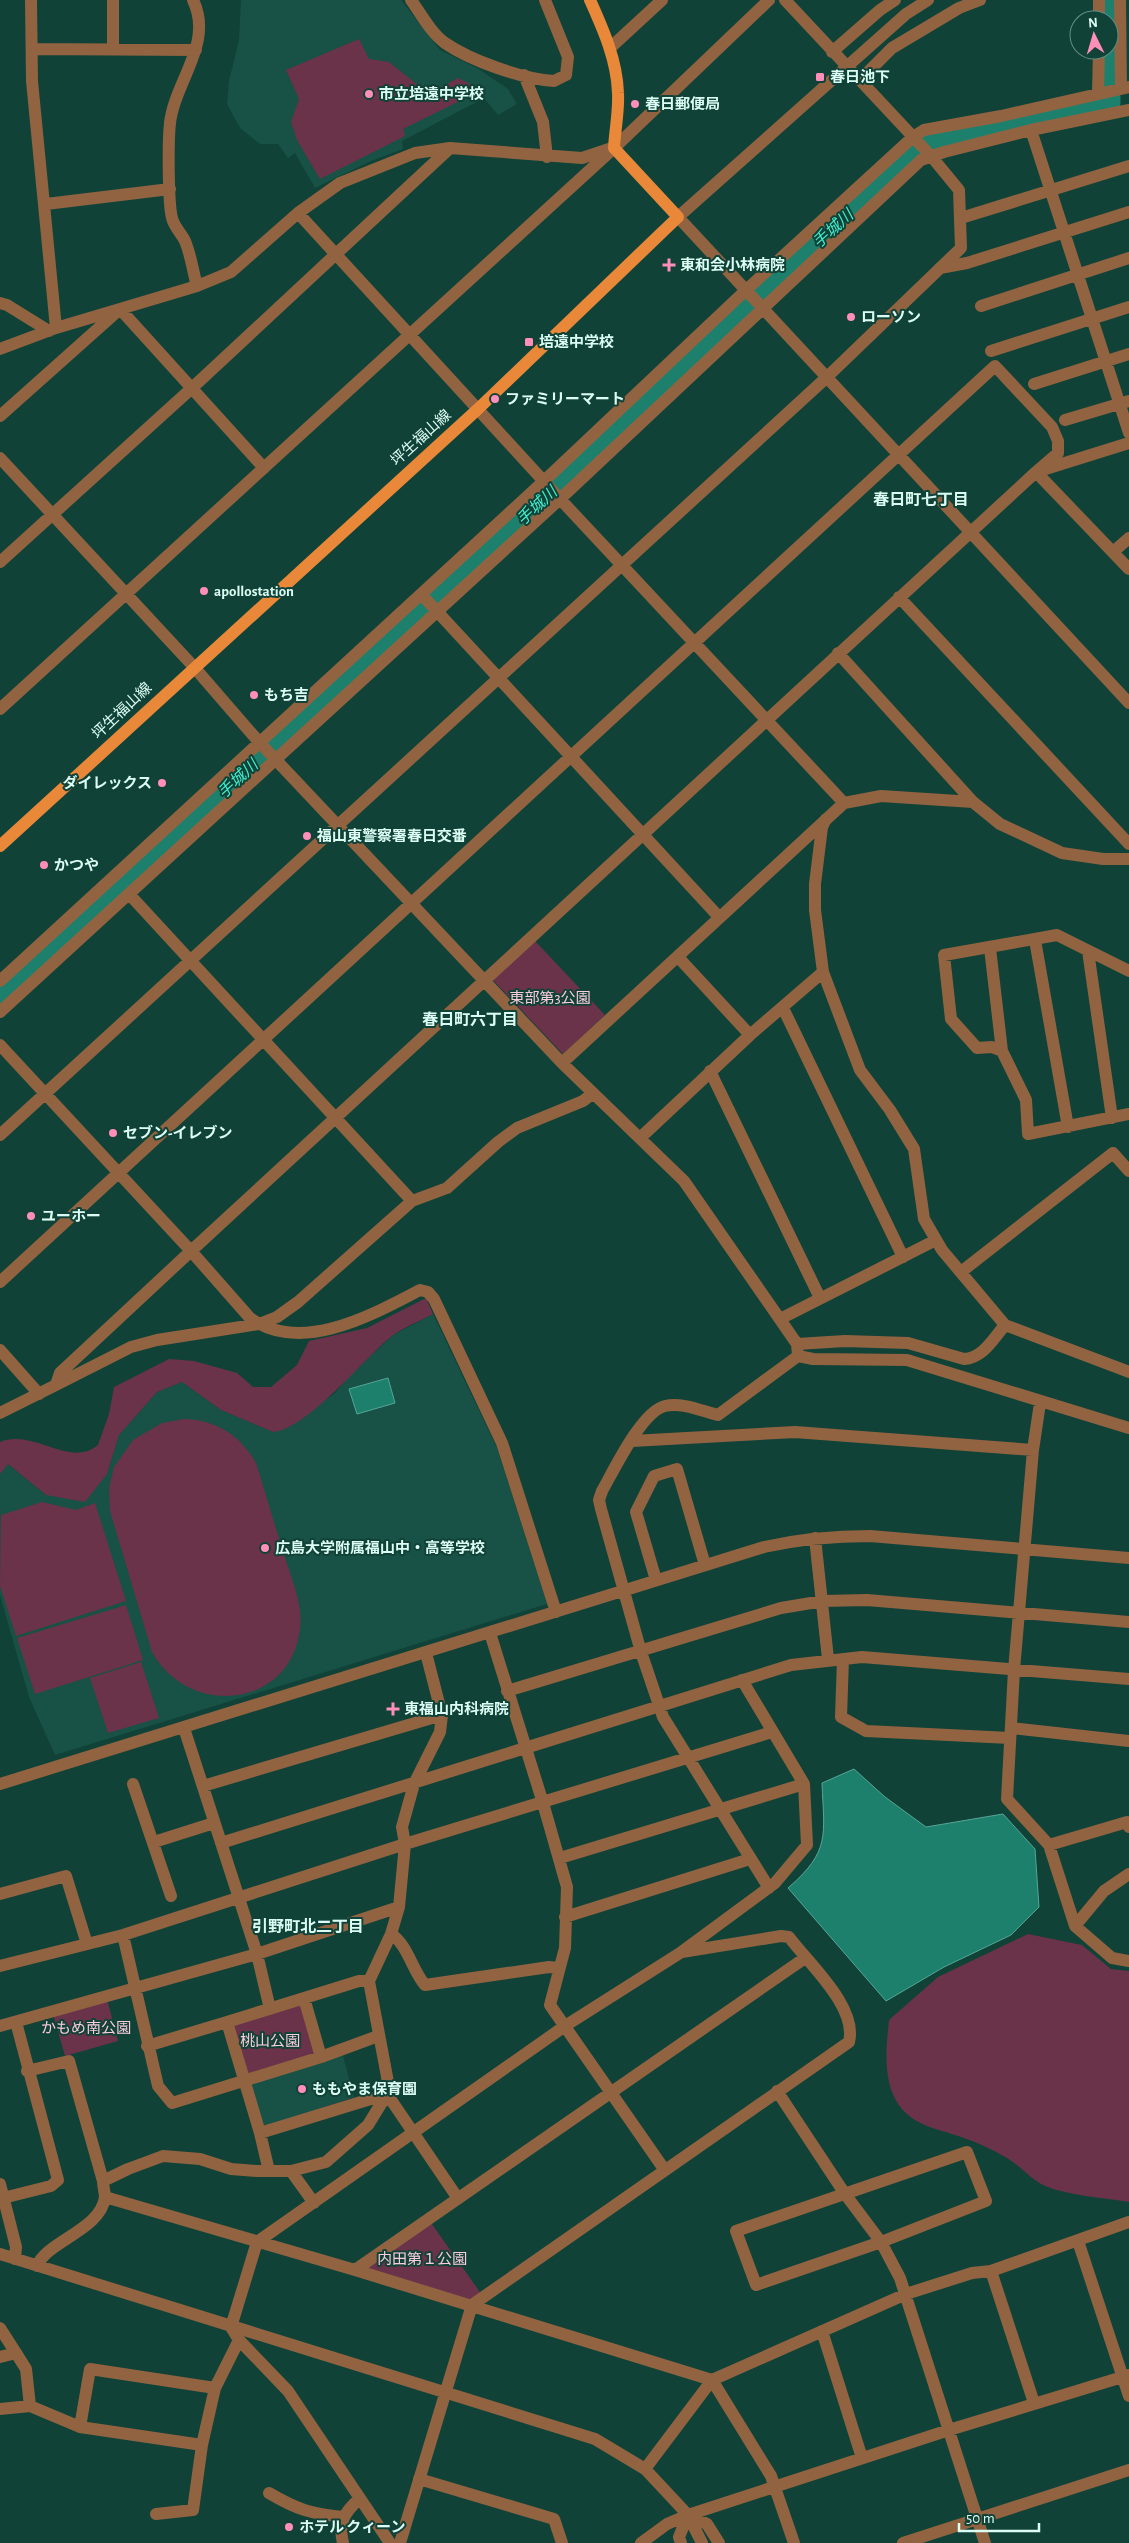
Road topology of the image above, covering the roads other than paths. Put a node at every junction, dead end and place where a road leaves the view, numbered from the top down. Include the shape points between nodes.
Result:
1 (31, 0) edge
2 (112, 0) edge
3 (193, 0) edge
4 (411, 0) edge
5 (545, 0) edge
6 (590, 0) edge
7 (662, 0) edge
8 (769, 0) edge
9 (785, 0) edge
10 (895, 0) edge
11 (928, 0) edge
12 (980, 0) edge
13 (1120, 0) edge
14 (610, 48) junction
15 (32, 49) junction
16 (113, 49) junction
17 (196, 50) junction
18 (832, 52) junction
19 (1099, 60) edge
20 (846, 66) junction
21 (524, 75) junction
22 (860, 80) junction
23 (1125, 88) edge
24 (1098, 93) junction
25 (1129, 110) edge
26 (1031, 130) junction
27 (914, 139) junction
28 (450, 148) junction
29 (614, 148) junction
30 (929, 154) junction
31 (547, 157) junction
32 (1129, 166) edge
33 (170, 189) junction
34 (1051, 189) junction
35 (46, 204) junction
36 (298, 212) junction
37 (1129, 212) edge
38 (678, 217) junction
39 (961, 218) junction
40 (1064, 232) junction
41 (335, 254) junction
42 (1129, 258) edge
43 (940, 268) junction
44 (1077, 274) junction
45 (197, 286) junction
46 (747, 292) junction
47 (0, 304) edge
48 (981, 306) dead end
49 (760, 307) junction
50 (1129, 307) edge
51 (120, 309) junction
52 (1092, 319) junction
53 (53, 329) junction
54 (408, 334) junction
55 (0, 349) edge
56 (991, 351) dead end
57 (1129, 354) edge
58 (1106, 362) junction
59 (826, 378) junction
60 (1034, 384) dead end
61 (192, 388) junction
62 (1124, 402) edge
63 (478, 409) junction
64 (0, 416) edge
65 (1065, 420) dead end
66 (1129, 433) edge
67 (1129, 443) edge
68 (898, 456) junction
69 (0, 458) edge
70 (264, 468) junction
71 (1036, 472) junction
72 (545, 482) junction
73 (558, 496) junction
74 (53, 514) junction
75 (970, 532) junction
76 (1129, 538) edge
77 (1113, 552) junction
78 (0, 562) edge
79 (622, 565) junction
80 (1129, 569) edge
81 (126, 593) junction
82 (423, 595) junction
83 (899, 597) junction
84 (435, 609) junction
85 (695, 642) junction
86 (838, 653) junction
87 (194, 667) junction
88 (499, 678) junction
89 (1129, 703) edge
90 (0, 709) edge
91 (766, 719) junction
92 (260, 743) junction
93 (274, 757) junction
94 (571, 758) junction
95 (973, 802) junction
96 (844, 803) junction
97 (826, 819) junction
98 (337, 825) junction
99 (643, 834) junction
100 (1129, 844) edge
101 (0, 846) edge
102 (1129, 859) edge
103 (129, 894) junction
104 (412, 903) junction
105 (720, 917) junction
106 (1035, 940) junction
107 (990, 948) junction
108 (1088, 951) junction
109 (678, 957) junction
110 (190, 960) junction
111 (1129, 971) edge
112 (823, 972) junction
113 (0, 981) edge
114 (484, 981) junction
115 (783, 1008) junction
116 (0, 1012) edge
117 (750, 1035) junction
118 (264, 1039) junction
119 (0, 1045) edge
120 (1002, 1051) junction
121 (562, 1063) junction
122 (710, 1071) junction
123 (44, 1094) junction
124 (592, 1094) junction
125 (1129, 1114) edge
126 (336, 1117) junction
127 (1112, 1118) junction
128 (1068, 1127) junction
129 (0, 1135) edge
130 (640, 1138) junction
131 (1129, 1171) edge
132 (120, 1174) junction
133 (412, 1201) junction
134 (936, 1240) junction
135 (191, 1251) junction
136 (903, 1257) junction
137 (961, 1272) junction
138 (0, 1282) edge
139 (820, 1298) junction
140 (780, 1319) junction
141 (259, 1324) junction
142 (1004, 1326) junction
143 (0, 1350) edge
144 (798, 1350) junction
145 (1129, 1372) edge
146 (56, 1385) junction
147 (39, 1394) junction
148 (1040, 1403) junction
149 (0, 1413) edge
150 (1129, 1428) edge
151 (632, 1441) junction
152 (1033, 1450) junction
153 (815, 1538) junction
154 (1025, 1550) junction
155 (1129, 1558) edge
156 (705, 1565) junction
157 (656, 1580) junction
158 (624, 1590) junction
159 (823, 1601) junction
160 (556, 1612) junction
161 (1020, 1614) junction
162 (1129, 1622) edge
163 (490, 1633) junction
164 (642, 1652) junction
165 (426, 1653) junction
166 (828, 1659) junction
167 (843, 1659) junction
168 (1014, 1670) junction
169 (1129, 1679) edge
170 (742, 1680) junction
171 (507, 1691) junction
172 (659, 1707) junction
173 (442, 1715) junction
174 (184, 1728) junction
175 (772, 1732) junction
176 (1010, 1733) junction
177 (1129, 1741) edge
178 (526, 1749) junction
179 (689, 1759) junction
180 (0, 1784) edge
181 (133, 1784) dead end
182 (414, 1784) junction
183 (804, 1784) junction
184 (203, 1786) junction
185 (544, 1804) junction
186 (719, 1809) junction
187 (214, 1823) junction
188 (1129, 1827) edge
189 (154, 1842) junction
190 (221, 1843) junction
191 (405, 1844) junction
192 (1049, 1845) junction
193 (560, 1858) junction
194 (750, 1859) junction
195 (1129, 1874) edge
196 (769, 1888) junction
197 (0, 1894) edge
198 (171, 1896) dead end
199 (238, 1900) junction
200 (399, 1907) junction
201 (565, 1917) junction
202 (1075, 1926) junction
203 (391, 1934) junction
204 (122, 1935) junction
205 (87, 1944) junction
206 (680, 1953) junction
207 (257, 1954) junction
208 (805, 1958) junction
209 (1129, 1961) edge
210 (0, 1966) edge
211 (558, 1968) junction
212 (369, 1981) junction
213 (136, 1990) junction
214 (304, 1998) junction
215 (270, 2009) junction
216 (16, 2022) junction
217 (227, 2022) junction
218 (0, 2026) edge
219 (565, 2026) junction
220 (378, 2036) junction
221 (147, 2046) junction
222 (321, 2057) junction
223 (27, 2071) junction
224 (244, 2081) junction
225 (777, 2091) junction
226 (609, 2093) junction
227 (387, 2094) junction
228 (260, 2133) junction
229 (414, 2133) junction
230 (664, 2169) junction
231 (269, 2171) junction
232 (292, 2171) junction
233 (103, 2182) junction
234 (0, 2184) edge
235 (846, 2194) junction
236 (105, 2197) junction
237 (457, 2197) junction
238 (3, 2198) junction
239 (314, 2202) junction
240 (1129, 2222) edge
241 (1078, 2241) junction
242 (257, 2242) junction
243 (881, 2242) junction
244 (0, 2254) edge
245 (15, 2259) junction
246 (37, 2266) junction
247 (354, 2270) junction
248 (991, 2271) junction
249 (906, 2294) junction
250 (472, 2305) junction
251 (231, 2327) junction
252 (0, 2328) edge
253 (822, 2331) junction
254 (239, 2340) junction
255 (16, 2353) junction
256 (0, 2357) edge
257 (1126, 2376) edge
258 (712, 2380) junction
259 (215, 2388) junction
260 (446, 2393) junction
261 (1129, 2396) edge
262 (1034, 2403) junction
263 (30, 2406) junction
264 (0, 2409) edge
265 (80, 2427) junction
266 (949, 2430) junction
267 (202, 2445) junction
268 (862, 2458) junction
269 (646, 2469) junction
270 (1129, 2470) edge
271 (419, 2479) junction
272 (775, 2486) junction
273 (268, 2493) dead end
274 (360, 2499) junction
275 (156, 2514) dead end
276 (688, 2515) junction
277 (343, 2517) junction
278 (977, 2519) junction
279 (343, 2543) edge
280 (390, 2543) edge
281 (400, 2543) edge
282 (562, 2543) edge
283 (641, 2543) edge
284 (681, 2543) edge
285 (702, 2543) edge
286 (718, 2543) edge
287 (794, 2543) edge
288 (903, 2543) edge
289 (984, 2543) edge

1 - 15 street
2 - 16 street
3 - 17 street via 201,25
4 - 21 street via 444,43 502,71
5 - 21 street via 568,57 566,75 554,81
6 - 14 main road
7 - 14 street
8 - 29 street
9 - 18 street
10 - 18 street
11 - 20 street via 906,14
12 - 22 street via 944,16 892,48
13 - 23 street
14 - 29 main road via 618,93
15 - 16 street
15 - 35 street via 32,81
16 - 17 street
17 - 33 street via 173,103 169,126
18 - 20 street
19 - 24 street
20 - 22 street
20 - 38 street
21 - 31 street via 543,122
22 - 27 street
23 - 24 street
24 - 27 street via 924,130
25 - 26 street
26 - 30 street
26 - 34 street
27 - 30 street
27 - 46 street
28 - 31 street via 490,149
28 - 36 street via 415,153 380,166 340,184
28 - 41 street
29 - 31 street via 582,158
29 - 38 main road
29 - 54 street
30 - 39 street via 959,190
30 - 49 street
32 - 34 street
33 - 35 street
33 - 45 street via 172,219 186,242
34 - 39 street
34 - 40 street
35 - 53 street
36 - 41 street
36 - 45 street via 231,272
37 - 40 street
38 - 46 street
38 - 63 main road, 坪生福山線
39 - 43 street via 962,248
40 - 43 street via 967,263
40 - 44 street
41 - 54 street
41 - 61 street
42 - 44 street
43 - 59 street
44 - 48 street
44 - 52 street
45 - 51 street
46 - 49 street
46 - 72 street
47 - 53 street
49 - 59 street
49 - 73 street
50 - 52 street
51 - 53 street
51 - 61 street
51 - 64 street
52 - 56 street
52 - 58 street
53 - 55 street
54 - 63 street
54 - 70 street
57 - 58 street
58 - 60 street
58 - 62 street
59 - 68 street
59 - 79 street
61 - 70 street
61 - 74 street
62 - 65 street
62 - 66 street
63 - 72 street
63 - 87 main road, 坪生福山線
67 - 71 street
68 - 71 street via 995,366 1052,427 1058,440 1058,453
68 - 75 street
68 - 85 street
69 - 74 street
70 - 81 street
71 - 75 street
71 - 77 street
72 - 73 street
72 - 82 street
73 - 79 street
73 - 84 street
74 - 78 street
74 - 81 street
75 - 83 street
75 - 89 street
76 - 77 street
77 - 80 street
79 - 85 street
79 - 88 street
81 - 87 street
81 - 90 street
82 - 84 street
82 - 92 street
83 - 86 street
83 - 100 street
84 - 88 street
84 - 93 street
85 - 91 street
85 - 94 street
86 - 91 street
86 - 95 street
87 - 92 street
87 - 101 main road, 坪生福山線
88 - 94 street
88 - 98 street
91 - 96 street
91 - 99 street
92 - 93 street
92 - 113 street
93 - 98 street
93 - 103 street
94 - 99 street
94 - 104 street
95 - 96 street via 881,796
95 - 102 street via 1000,824 1062,853
96 - 97 street
97 - 105 street
97 - 112 street via 822,827 815,884 816,925
98 - 104 street
98 - 110 street
99 - 105 street
99 - 114 street
103 - 110 street
103 - 116 street
104 - 114 street
104 - 118 street
105 - 109 street
106 - 107 street
106 - 108 street via 1057,935
106 - 128 street
107 - 120 street
107 - 120 street via 944,955 951,1019 977,1048
108 - 111 street
108 - 127 street
109 - 117 street
109 - 121 street
110 - 118 street
110 - 123 street
112 - 115 street
112 - 134 street via 860,1070 914,1149 924,1219
114 - 121 street
114 - 126 street
115 - 117 street
115 - 136 street
117 - 122 street
118 - 126 street
118 - 132 street
119 - 123 street
120 - 128 street via 1026,1100 1028,1134
121 - 124 street
122 - 130 street
122 - 139 street
123 - 129 street
123 - 132 street
124 - 130 street
124 - 133 street via 584,1101 517,1128 447,1188
125 - 127 street
126 - 133 street
126 - 135 street
127 - 128 street
130 - 140 street via 684,1181
131 - 137 street via 1113,1153
132 - 135 street
132 - 138 street
133 - 141 street via 298,1302 277,1317
134 - 136 street
134 - 137 street
135 - 141 street
135 - 146 street via 60,1373
136 - 139 street
137 - 142 street
139 - 140 street
140 - 144 street
141 - 146 street via 130,1347
141 - 160 street via 271,1329 320,1332 370,1315 420,1290 428,1292 502,1443
142 - 144 street via 983,1352 964,1359 908,1343 845,1341
142 - 145 street
143 - 147 street
144 - 148 street via 813,1359 907,1360
144 - 151 street via 718,1415 684,1406 664,1406 646,1418
146 - 147 street
147 - 149 street
148 - 150 street
148 - 152 street
151 - 152 street via 795,1432
151 - 158 street via 599,1500
152 - 154 street
153 - 154 street via 870,1536
153 - 156 street via 764,1547
153 - 159 street
154 - 155 street
154 - 161 street
156 - 157 street
156 - 157 street via 677,1469 654,1476 636,1512
157 - 158 street
158 - 160 street
158 - 164 street
159 - 161 street via 867,1600
159 - 164 street via 781,1608
159 - 166 street
160 - 163 street
161 - 162 street
161 - 168 street
163 - 165 street
163 - 171 street
164 - 171 street
164 - 172 street
165 - 173 street
165 - 174 street
166 - 167 street
166 - 170 street via 791,1665
167 - 168 street via 862,1657
167 - 176 street via 841,1717 866,1731
168 - 169 street
168 - 176 street
170 - 172 street
170 - 175 street
171 - 178 street
172 - 178 street
172 - 179 street
173 - 182 street via 440,1732
173 - 184 street
174 - 180 street
174 - 184 street
175 - 179 street
175 - 183 street
176 - 177 street
176 - 192 street via 1007,1799
178 - 182 street
178 - 185 street
179 - 185 street
179 - 186 street
181 - 189 street
182 - 190 street
182 - 191 street via 402,1827
183 - 186 street
183 - 196 street via 807,1845
184 - 187 street
185 - 191 street
185 - 193 street
186 - 193 street
186 - 194 street
187 - 189 street
187 - 190 street
188 - 192 street via 1127,1822
189 - 198 street
190 - 199 street
191 - 199 street
191 - 200 street
192 - 202 street
193 - 201 street via 567,1887
194 - 196 street
194 - 201 street
195 - 202 street via 1104,1891
196 - 206 street
197 - 205 street via 66,1876
199 - 204 street
199 - 207 street
200 - 203 street
200 - 207 street
201 - 211 street via 565,1948
202 - 209 street via 1112,1958
203 - 211 street via 398,1938 425,1985
203 - 212 street
204 - 205 street
204 - 213 street
205 - 210 street
206 - 208 street via 781,1936 789,1937
206 - 219 street
207 - 213 street
207 - 215 street
208 - 225 street via 838,1998 851,2034 848,2042
208 - 226 street
211 - 219 street via 550,2005
212 - 214 street via 359,1981
212 - 220 street
213 - 216 street
213 - 221 street
214 - 215 street
214 - 222 street
215 - 217 street
216 - 218 street
216 - 223 street
217 - 221 street
217 - 224 street
219 - 226 street
219 - 229 street
220 - 222 street
220 - 227 street via 388,2082
221 - 224 street via 158,2086 172,2103
222 - 224 street
223 - 233 street via 69,2061
223 - 238 street via 58,2180 51,2186
224 - 228 street
225 - 230 street
225 - 235 street
226 - 230 street
226 - 237 street
227 - 228 street
227 - 229 street
227 - 232 street via 368,2125 326,2162
228 - 231 street
229 - 237 street
229 - 239 street
230 - 250 street
231 - 232 street
231 - 233 street via 231,2169 200,2159 162,2156
232 - 239 street
233 - 236 street
234 - 238 street
235 - 243 street
235 - 243 street via 967,2152 986,2201
235 - 243 street via 736,2230 756,2285
236 - 242 street
236 - 246 street via 96,2214 77,2234 41,2257
237 - 247 street
238 - 245 street via 16,2247
239 - 242 street
240 - 241 street
241 - 248 street
241 - 257 street
242 - 247 street
242 - 251 street
243 - 249 street
244 - 245 street
245 - 246 street
246 - 251 street
247 - 250 street
248 - 249 street via 949,2279
248 - 262 street
249 - 253 street
249 - 266 street
250 - 258 street
250 - 260 street
251 - 254 street
251 - 260 street
252 - 255 street
253 - 258 street
253 - 268 street
254 - 259 street
254 - 274 street via 288,2391
255 - 256 street
255 - 263 street via 26,2370
257 - 261 street
257 - 262 street
258 - 269 street
258 - 272 street
259 - 265 street via 90,2369
259 - 267 street
260 - 269 street via 595,2439
260 - 271 street
262 - 266 street
263 - 264 street
263 - 265 street
265 - 267 street
266 - 268 street
266 - 278 street
267 - 275 street via 193,2510
268 - 272 street
269 - 276 street
270 - 278 street
271 - 281 street
271 - 282 street via 554,2519
272 - 276 street
272 - 287 street
273 - 277 street via 293,2507
274 - 277 street
274 - 280 street
276 - 283 street via 667,2524
276 - 284 street via 679,2537
276 - 285 street
276 - 286 street via 707,2524
277 - 279 street
278 - 288 street
278 - 289 street

